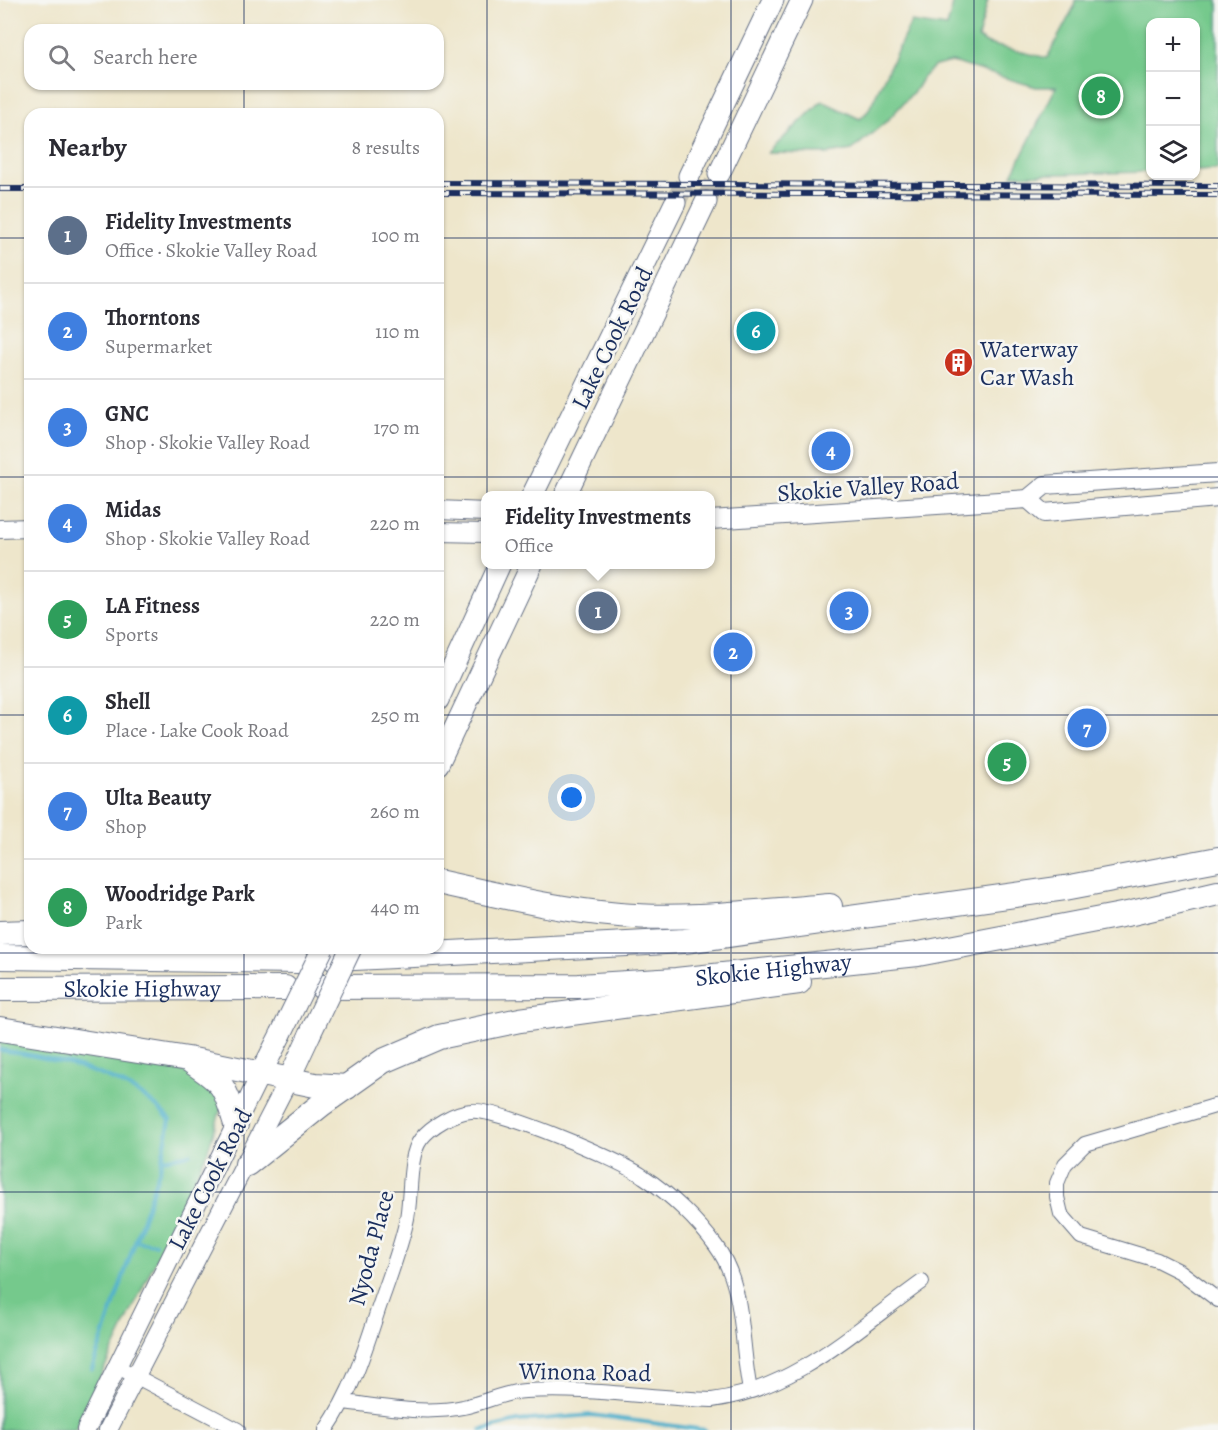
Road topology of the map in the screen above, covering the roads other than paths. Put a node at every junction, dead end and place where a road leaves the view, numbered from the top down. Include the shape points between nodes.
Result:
1 (773, 0) edge
2 (802, 0) edge
3 (719, 174) tunnel mouth
4 (689, 176) tunnel mouth
5 (706, 202) tunnel mouth
6 (675, 203) tunnel mouth
7 (1218, 473) edge
8 (534, 491) edge
9 (568, 491) edge
10 (1218, 498) edge
11 (1028, 499) junction
12 (444, 510) edge
13 (481, 512) edge
14 (715, 520) edge
15 (0, 528) edge
16 (24, 528) edge
17 (444, 532) edge
18 (481, 533) edge
19 (498, 569) edge
20 (530, 569) edge
21 (444, 687) edge
22 (444, 751) edge
23 (1218, 859) edge
24 (444, 883) edge
25 (1065, 888) junction
26 (1218, 893) edge
27 (24, 932) edge
28 (0, 933) edge
29 (444, 948) edge
30 (335, 954) edge
31 (335, 954) edge
32 (918, 954) junction
33 (0, 957) edge
34 (298, 961) dead end
35 (322, 987) dead end
36 (285, 988) dead end
37 (0, 989) edge
38 (0, 1029) edge
39 (188, 1059) junction
40 (261, 1073) junction
41 (289, 1079) junction
42 (347, 1087) junction
43 (1218, 1106) edge
44 (236, 1124) junction
45 (247, 1164) junction
46 (922, 1282) dead end
47 (1218, 1300) edge
48 (116, 1366) junction
49 (137, 1377) junction
50 (750, 1390) junction
51 (345, 1402) junction
52 (86, 1430) edge
53 (108, 1430) edge
54 (238, 1430) edge
55 (327, 1430) edge

1 - 4 main road
2 - 3 main road
5 - 9 main road, Lake Cook Road
6 - 8 main road, Lake Cook Road
7 - 11 main road, Skokie Valley Road via 1045,485
10 - 11 main road via 1044,513
11 - 14 main road, Skokie Valley Road
12 - 13 main road
15 - 16 main road
17 - 18 main road
19 - 21 main road
20 - 22 main road
23 - 25 highway, Skokie Highway
24 - 25 highway via 619,915 675,916
25 - 29 highway, Skokie Highway via 685,940
26 - 32 highway, Skokie Highway
27 - 28 highway
30 - 40 main road, Lake Cook Road, bridge via 281,1034
31 - 41 main road, Lake Cook Road, bridge via 308,1038
32 - 35 highway, Skokie Highway via 676,980 590,985
32 - 42 highway via 851,973 775,986 466,1029 383,1061
33 - 34 highway, Skokie Highway
36 - 37 highway, Skokie Highway
38 - 39 highway
39 - 40 highway
39 - 44 highway via 226,1091
40 - 41 highway
40 - 44 main road, Lake Cook Road
41 - 42 highway
41 - 45 main road, Lake Cook Road
42 - 45 highway
43 - 47 street via 1099,1138 1075,1152 1057,1183 1061,1214 1068,1225 1089,1241 1157,1260 1181,1272
44 - 48 main road, Lake Cook Road
45 - 49 main road, Lake Cook Road
46 - 50 street, Winona Road via 810,1365 780,1381
48 - 49 street
48 - 52 main road, Lake Cook Road
49 - 53 main road, Lake Cook Road
49 - 54 street
50 - 51 street, Winona Road via 712,1400 594,1392 507,1392 464,1407 440,1409
50 - 51 street, Nyoda Place via 736,1292 728,1267 717,1247 694,1221 646,1178 618,1160 481,1111 461,1113 438,1125 417,1144 407,1221 365,1354
51 - 55 street

